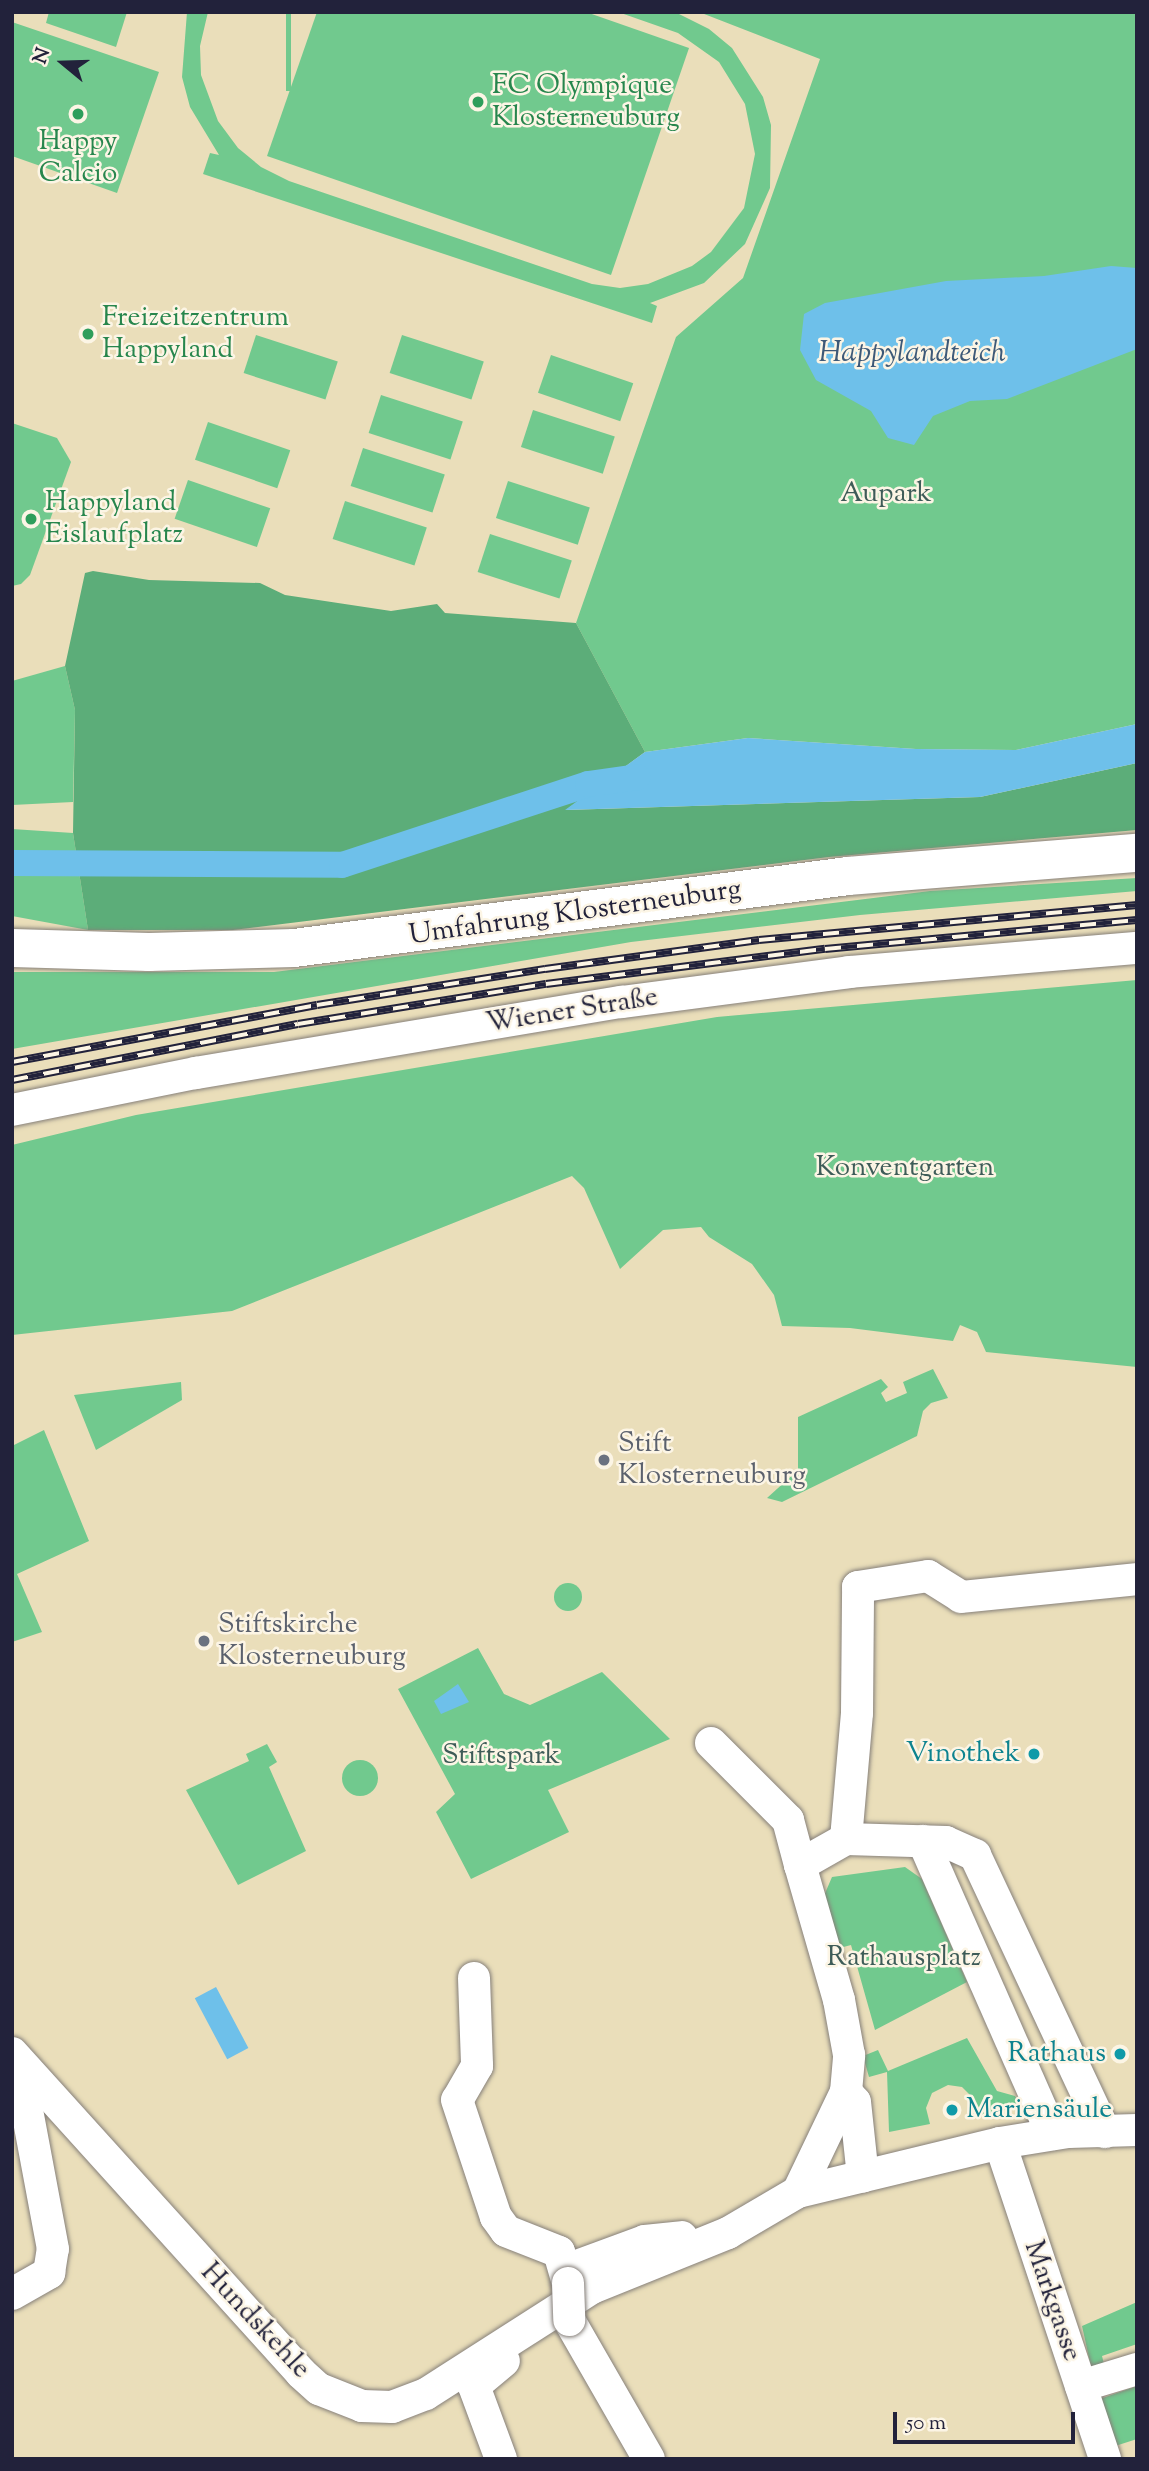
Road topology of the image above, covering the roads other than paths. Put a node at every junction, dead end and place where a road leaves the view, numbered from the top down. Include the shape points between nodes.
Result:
1 (1137, 853) edge
2 (12, 948) edge
3 (1137, 948) edge
4 (12, 1111) edge
5 (1137, 1579) edge
6 (710, 1743) dead end
7 (846, 1839) junction
8 (923, 1841) junction
9 (800, 1865) junction
10 (474, 1978) dead end
11 (15, 2057) edge
12 (846, 2092) junction
13 (1137, 2130) edge
14 (1105, 2132) junction
15 (1052, 2134) junction
16 (1000, 2143) junction
17 (863, 2177) junction
18 (798, 2193) junction
19 (575, 2280) junction
20 (12, 2294) edge
21 (570, 2323) junction
22 (1137, 2369) edge
23 (1081, 2386) junction
24 (501, 2459) edge
25 (649, 2459) edge
26 (1105, 2459) edge

1 - 2 main road, Umfahrung Klosterneuburg via 848,876 294,948 149,952
3 - 4 street, Wiener Straße via 849,972 622,1002 196,1073
5 - 7 street via 961,1597 928,1576 858,1587 857,1713
6 - 9 street via 788,1820
7 - 8 street
7 - 9 street
8 - 14 street via 946,1842 975,1855
8 - 15 street
9 - 12 street via 839,2000 849,2055
10 - 19 street via 477,2066 457,2100 496,2217 506,2231 559,2252
11 - 19 street, Hundskehle via 301,2373 338,2399 392,2407 426,2394
11 - 20 street via 53,2249 49,2273
12 - 17 street via 855,2102
12 - 18 street
13 - 14 street
14 - 15 street
15 - 16 street
16 - 17 street
16 - 23 street, Markgasse
17 - 18 street
18 - 19 street via 728,2233 645,2241
19 - 21 street, bridge
21 - 24 street via 512,2356 474,2386
21 - 25 street
22 - 23 street
23 - 26 street, Markgasse

